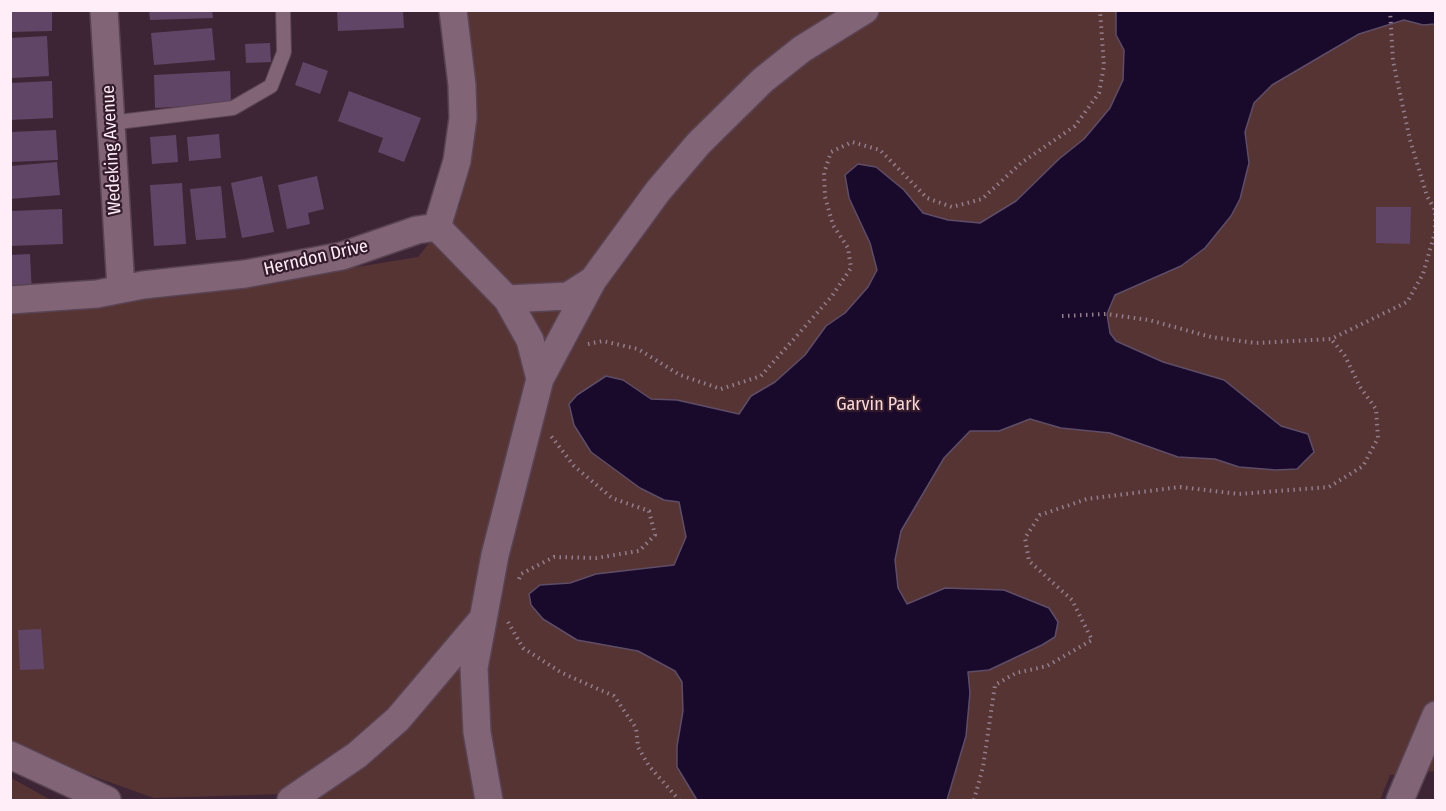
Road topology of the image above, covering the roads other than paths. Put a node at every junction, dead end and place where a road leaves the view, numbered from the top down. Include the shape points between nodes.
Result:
1 (104, 10) edge
2 (283, 10) edge
3 (453, 10) edge
4 (865, 10) edge
5 (110, 123) junction
6 (437, 226) junction
7 (593, 280) junction
8 (121, 288) junction
9 (507, 299) junction
10 (10, 300) edge
11 (540, 379) junction
12 (494, 620) junction
13 (1436, 715) edge
14 (10, 756) edge
15 (107, 801) edge
16 (291, 801) edge
17 (489, 801) edge
18 (1400, 801) edge

1 - 5 street, Wedeking Avenue
2 - 5 lane via 284,52 271,86 232,108
3 - 6 street via 462,76 462,118 457,161
4 - 7 street via 802,49 732,109 658,191
5 - 8 street, Wedeking Avenue
6 - 8 street, Herndon Drive via 342,256 245,274
6 - 9 street
7 - 9 street via 568,296
7 - 11 street
8 - 10 street, Herndon Drive via 97,294
9 - 11 street via 531,340
11 - 12 street via 495,555
12 - 16 street via 398,719 357,755
12 - 17 street via 474,668 474,699
13 - 18 street
14 - 15 street

